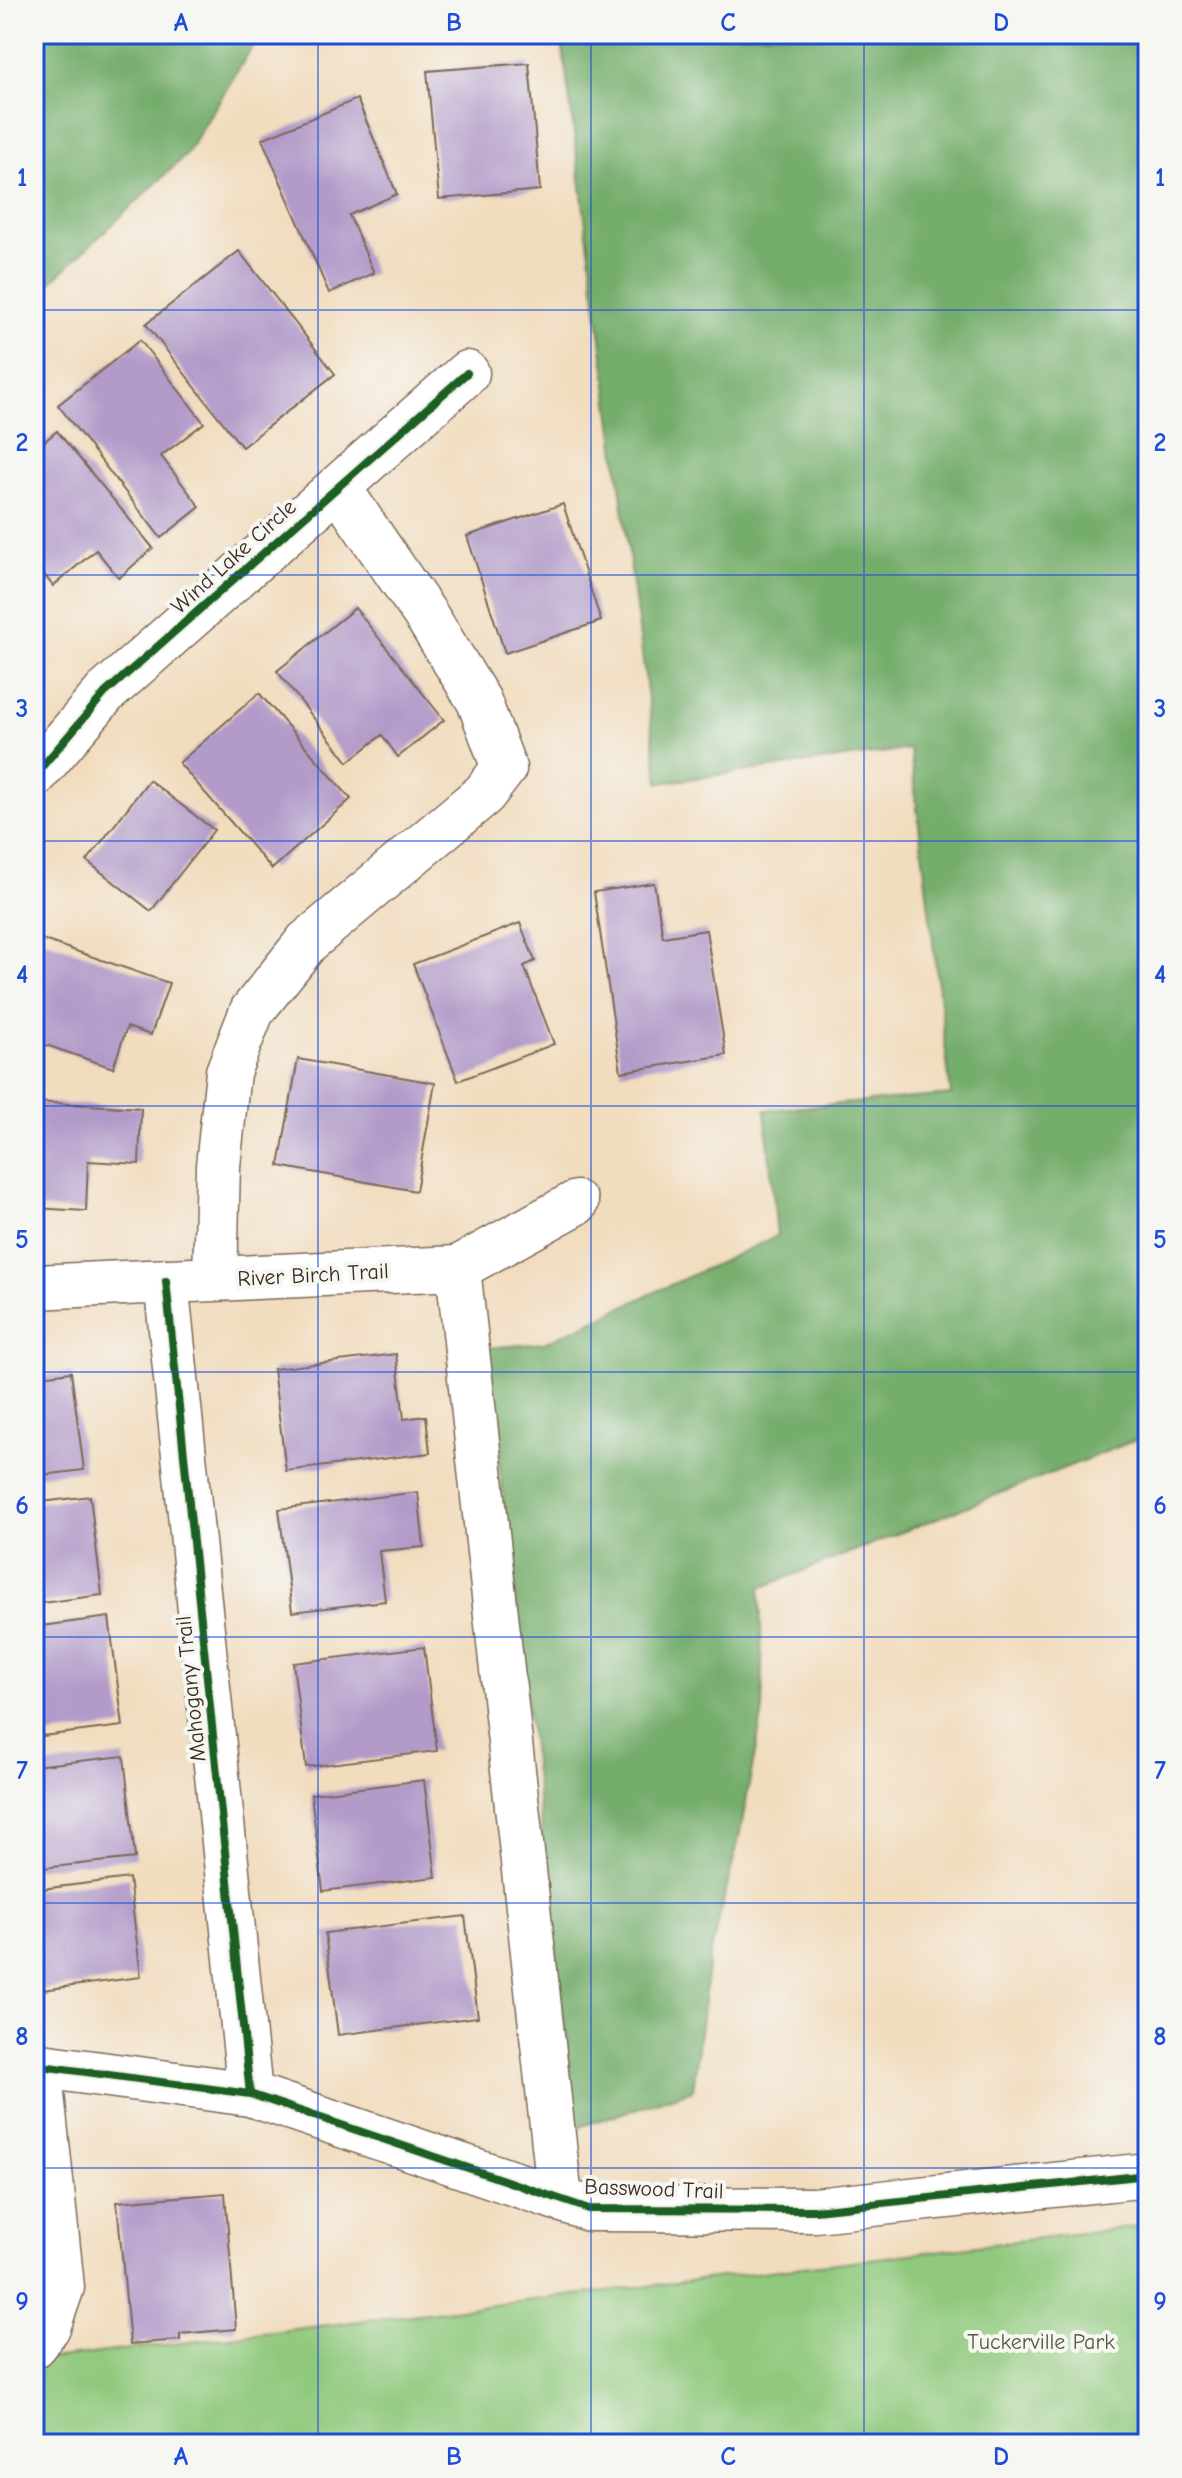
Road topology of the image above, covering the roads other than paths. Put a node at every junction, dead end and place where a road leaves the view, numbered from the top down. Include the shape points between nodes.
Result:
1 (467, 373) dead end
2 (338, 487) junction
3 (34, 776) edge
4 (576, 1203) dead end
5 (458, 1268) junction
6 (215, 1279) junction
7 (166, 1281) junction
8 (34, 1287) edge
9 (36, 2065) edge
10 (250, 2094) junction
11 (1148, 2175) edge
12 (560, 2199) junction
13 (34, 2345) edge

1 - 2 street, Wind Lake Circle
2 - 3 street, Wind Lake Circle via 105,693
2 - 6 street via 479,701 504,768 484,794 307,942 252,1011 228,1072 218,1166
4 - 5 street, River Birch Trail
5 - 6 street, River Birch Trail
5 - 12 street
6 - 7 street, River Birch Trail
7 - 8 street, River Birch Trail
7 - 10 street, Mahogany Trail
9 - 10 street, Basswood Trail
9 - 13 street via 62,2287 48,2327
10 - 12 street, Basswood Trail
11 - 12 street, Basswood Trail via 815,2210 589,2209

